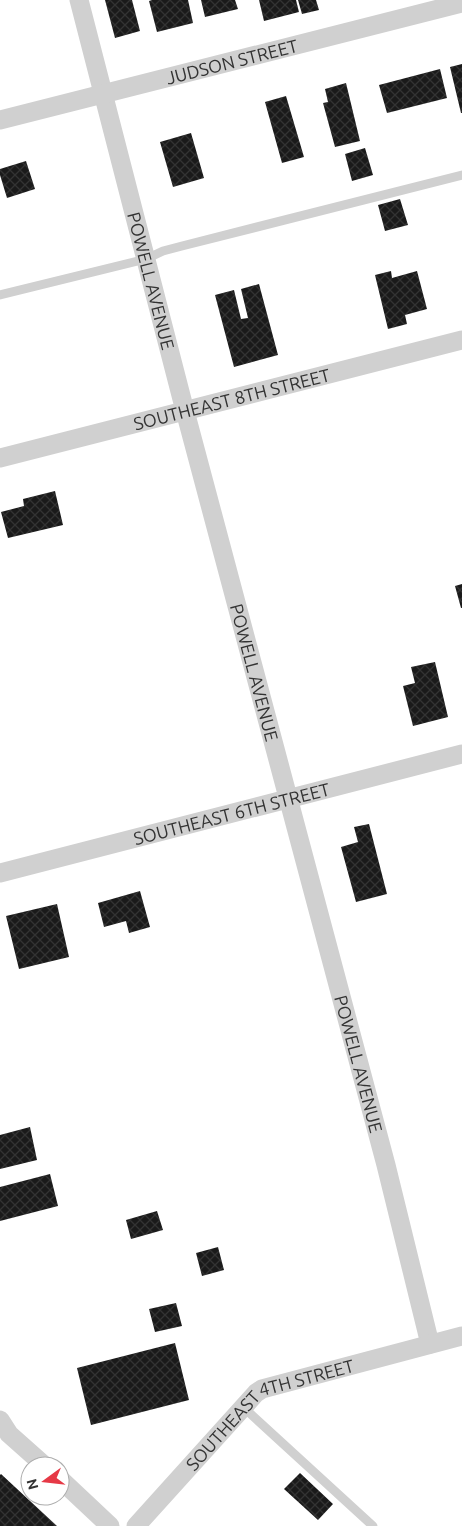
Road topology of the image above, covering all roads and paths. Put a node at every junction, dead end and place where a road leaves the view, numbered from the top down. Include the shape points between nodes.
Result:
1 (78, 0) edge
2 (462, 3) edge
3 (104, 94) junction
4 (0, 120) edge
5 (462, 175) edge
6 (146, 259) junction
7 (0, 295) edge
8 (462, 340) edge
9 (185, 411) junction
10 (0, 458) edge
11 (462, 754) edge
12 (288, 799) junction
13 (0, 873) edge
14 (462, 1336) edge
15 (430, 1344) junction
16 (243, 1407) junction
17 (1, 1423) edge
18 (34, 1456) edge
19 (70, 1488) edge
20 (110, 1526) edge
21 (136, 1526) edge
22 (373, 1526) edge

1 - 3 street, POWELL AVENUE
2 - 3 street, JUDSON STREET
3 - 4 street, JUDSON STREET
3 - 6 street, POWELL AVENUE
5 - 6 lane via 163,251
6 - 7 lane
6 - 9 street, POWELL AVENUE
8 - 9 street, SOUTHEAST 8TH STREET
9 - 10 street, SOUTHEAST 8TH STREET
9 - 12 street, POWELL AVENUE
11 - 12 street, SOUTHEAST 6TH STREET
12 - 13 street, SOUTHEAST 6TH STREET
12 - 15 street, POWELL AVENUE via 386,1165
14 - 15 street, SOUTHEAST 4TH STREET
15 - 16 street, SOUTHEAST 4TH STREET via 270,1386 256,1393
16 - 21 street, SOUTHEAST 4TH STREET
16 - 22 lane
17 - 18 street
19 - 20 street

